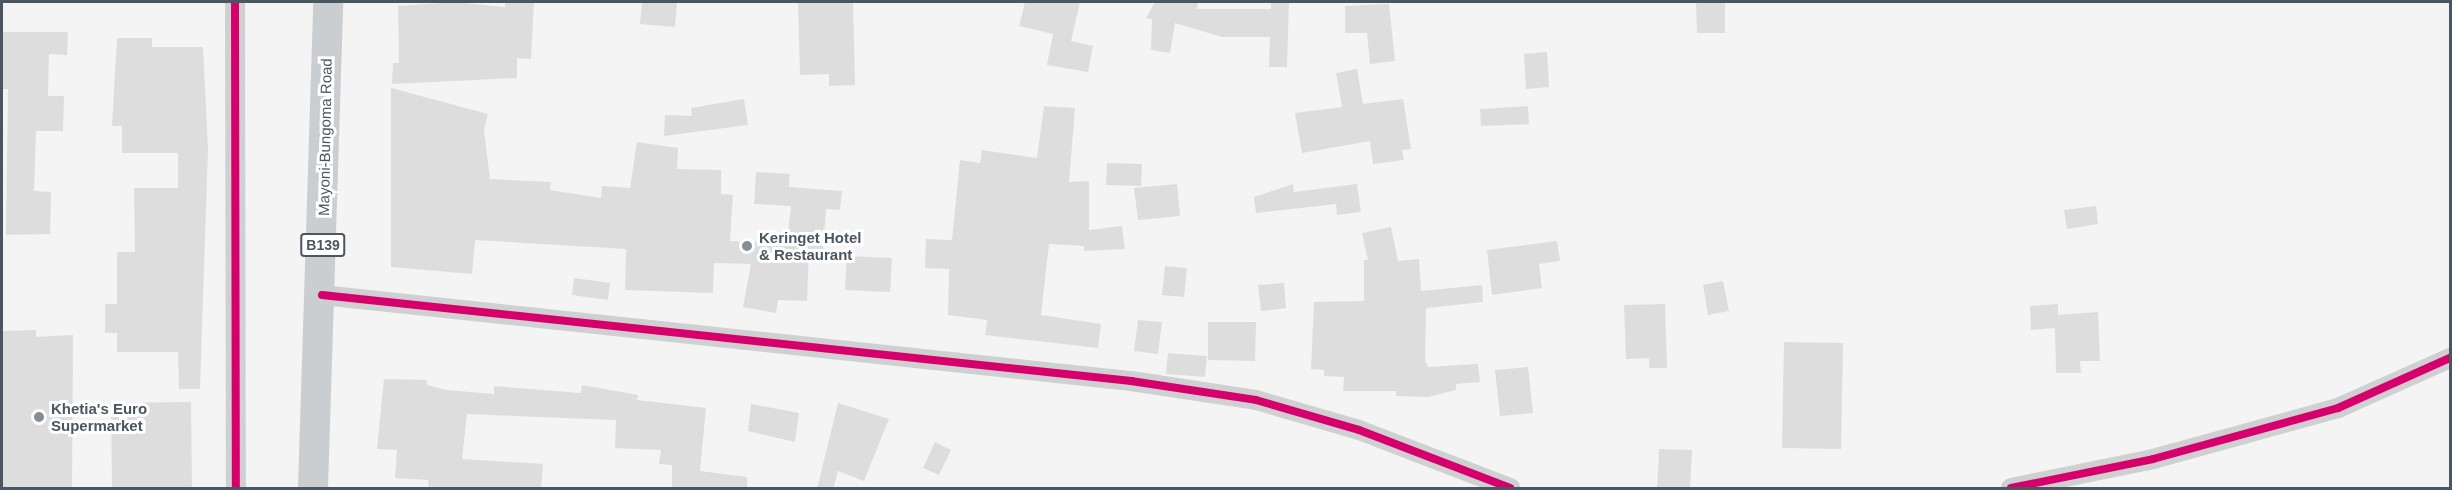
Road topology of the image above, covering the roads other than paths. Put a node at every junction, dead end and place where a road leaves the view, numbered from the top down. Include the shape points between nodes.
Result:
1 (235, 2) edge
2 (328, 2) edge
3 (322, 295) junction
4 (2451, 358) edge
5 (236, 489) edge
6 (313, 489) edge
7 (1510, 489) edge
8 (2011, 489) edge

1 - 5 street
2 - 3 main road, Mayoni-Bungoma Road / B139
3 - 6 main road, Mayoni-Bungoma Road / B139
3 - 7 street via 1131,381 1256,400 1359,430
4 - 8 street via 2338,408 2153,459

